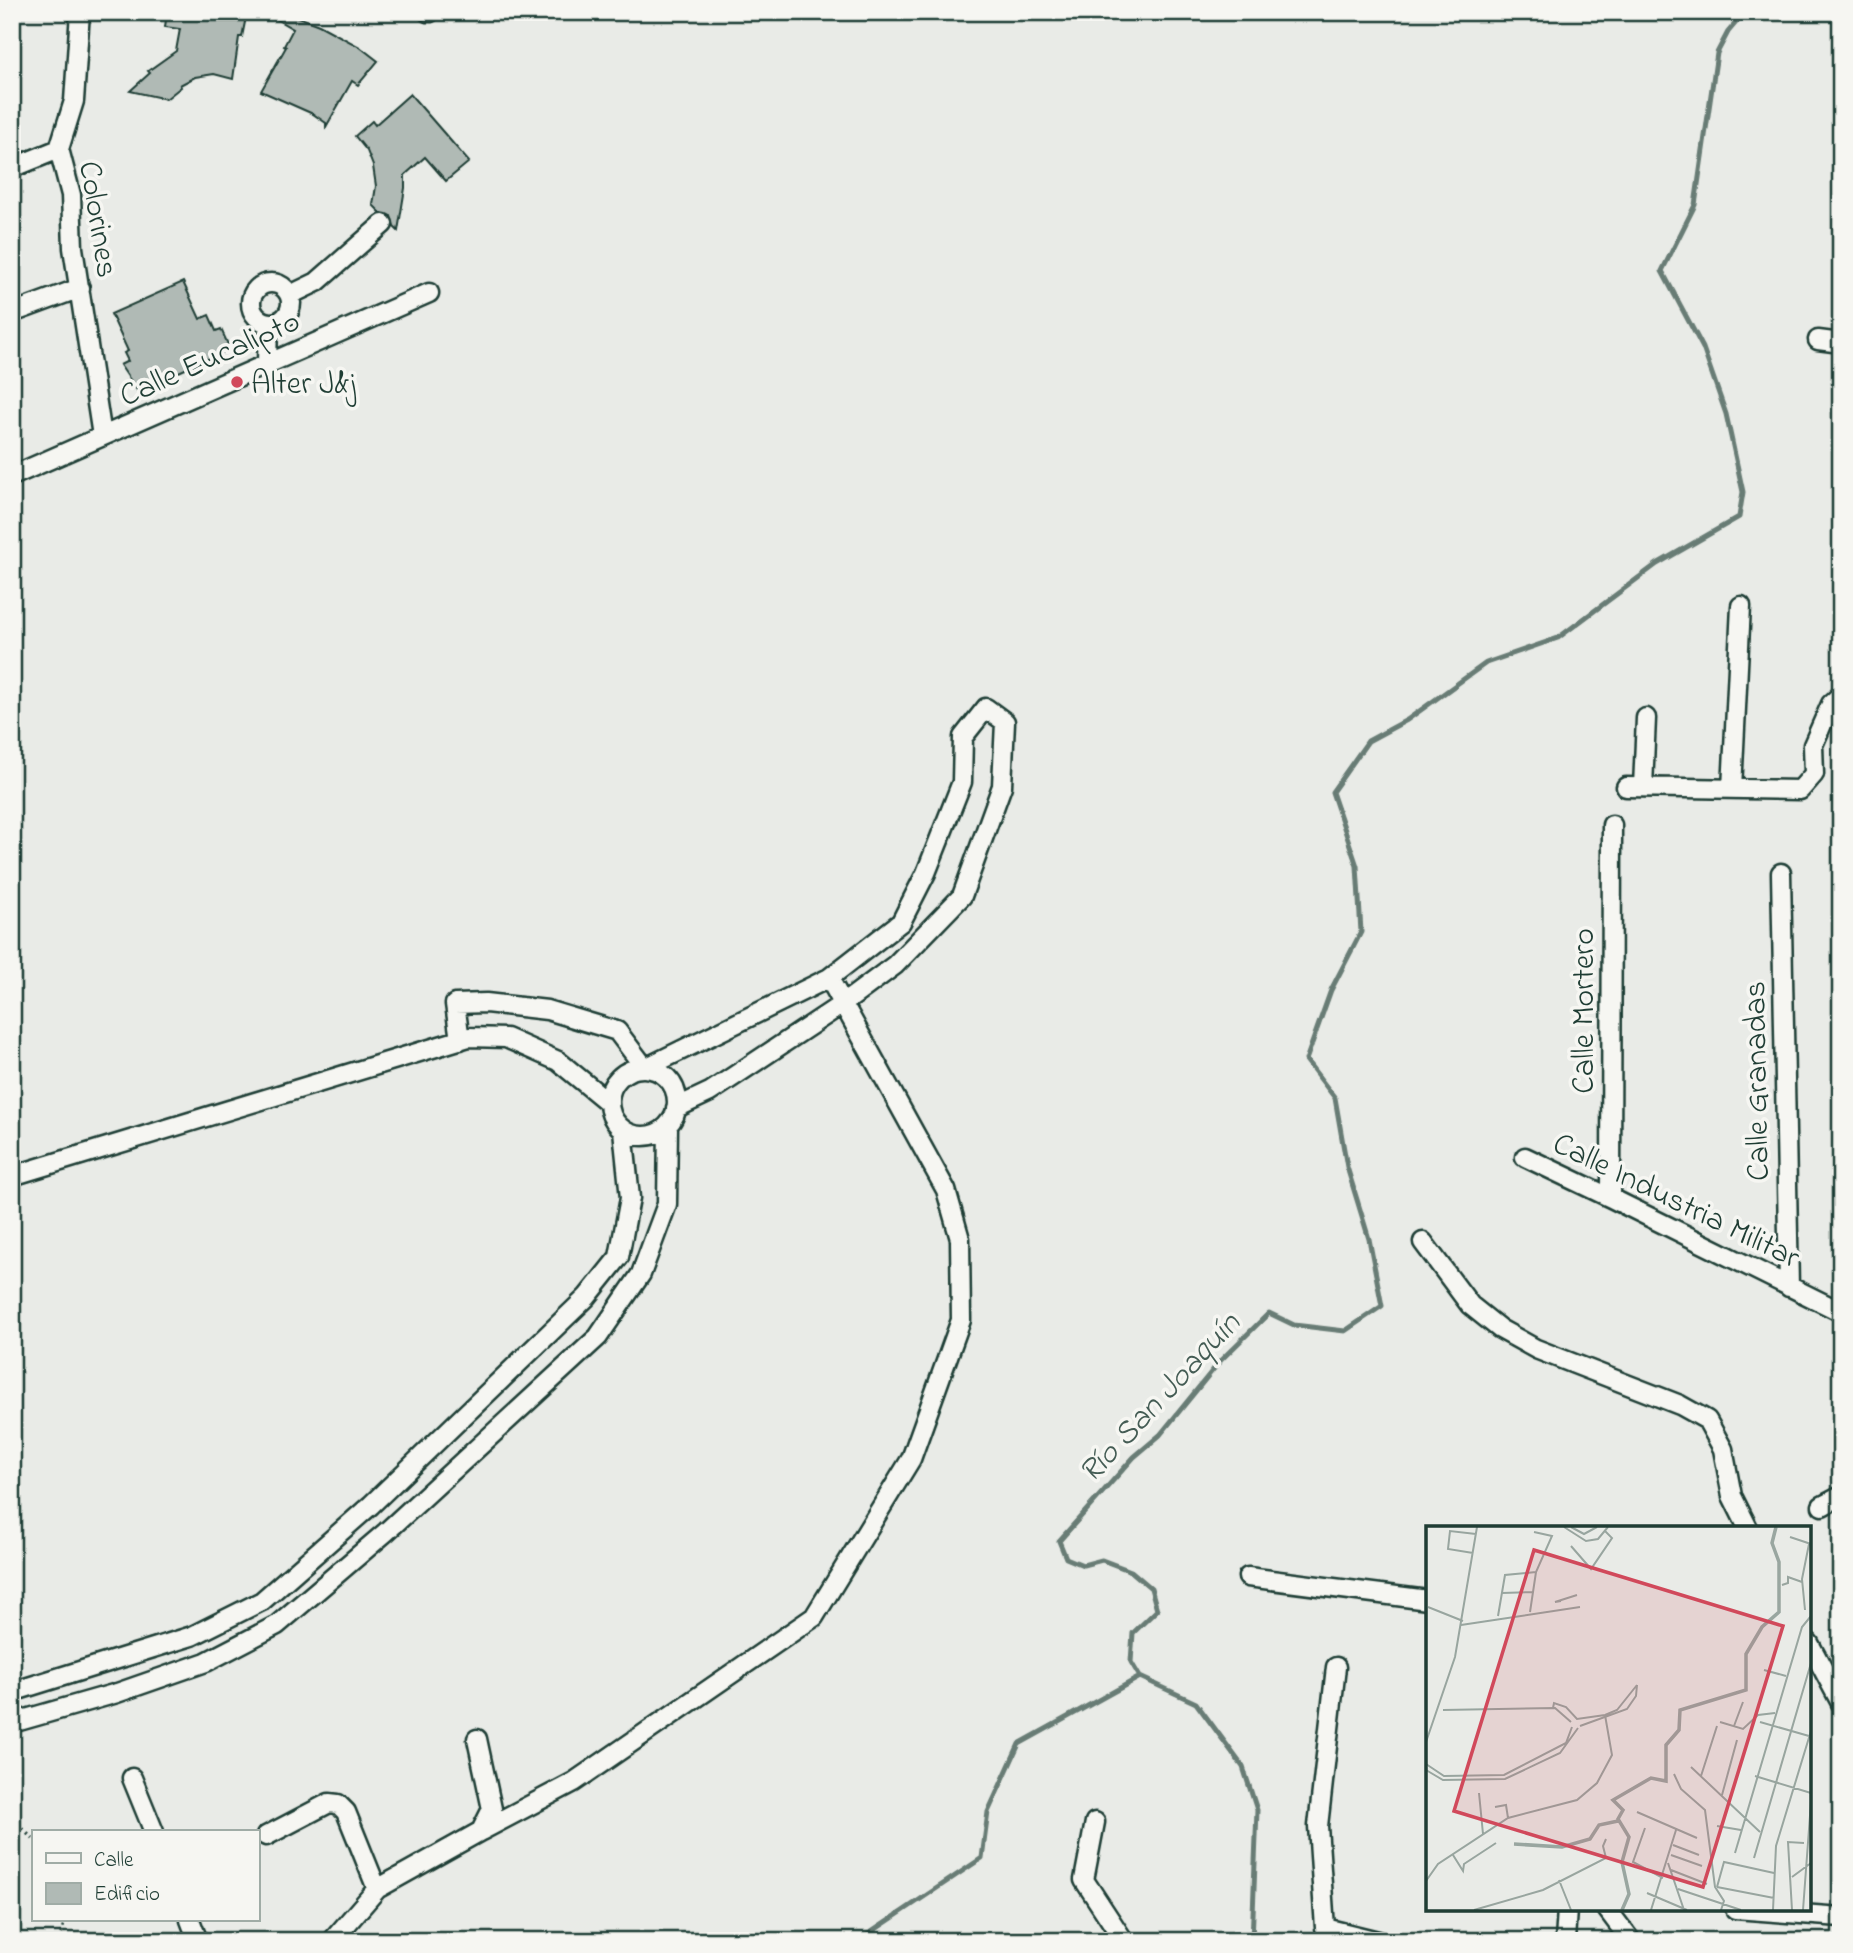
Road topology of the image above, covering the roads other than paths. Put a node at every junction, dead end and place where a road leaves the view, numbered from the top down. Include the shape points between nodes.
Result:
1 (80, 12) edge
2 (59, 149) junction
3 (12, 168) edge
4 (383, 224) dead end
5 (80, 288) junction
6 (429, 293) dead end
7 (290, 295) junction
8 (12, 313) edge
9 (268, 323) junction
10 (1818, 340) dead end
11 (1841, 343) edge
12 (267, 364) junction
13 (103, 436) junction
14 (12, 476) edge
15 (1741, 606) dead end
16 (1841, 695) edge
17 (1646, 719) dead end
18 (1732, 789) junction
19 (1612, 825) dead end
20 (1781, 873) dead end
21 (829, 978) junction
22 (844, 1003) junction
23 (460, 1040) junction
24 (645, 1068) junction
25 (608, 1102) junction
26 (676, 1108) junction
27 (668, 1125) junction
28 (623, 1130) junction
29 (1525, 1157) dead end
30 (12, 1176) edge
31 (1611, 1198) junction
32 (1423, 1242) dead end
33 (1789, 1287) junction
34 (1841, 1312) edge
35 (1841, 1496) edge
36 (1822, 1506) dead end
37 (1747, 1526) edge
38 (1248, 1577) dead end
39 (1426, 1600) edge
40 (1811, 1647) edge
41 (1336, 1667) dead end
42 (12, 1692) edge
43 (1841, 1703) edge
44 (12, 1723) edge
45 (477, 1739) dead end
46 (132, 1778) dead end
47 (1095, 1822) dead end
48 (153, 1830) edge
49 (481, 1831) junction
50 (266, 1836) dead end
51 (377, 1889) junction
52 (1567, 1911) edge
53 (1608, 1911) edge
54 (1762, 1911) edge
55 (1841, 1917) edge
56 (191, 1922) edge
57 (198, 1941) edge
58 (332, 1941) edge
59 (1124, 1941) edge
60 (1378, 1941) edge
61 (1565, 1941) edge
62 (1631, 1941) edge

1 - 2 street, Colorines via 74,101
2 - 3 street
2 - 5 street, Colorines via 71,195
4 - 7 street via 317,282
5 - 8 street
5 - 13 street, Colorines
6 - 12 street, Calle Eucalipto
7 - 9 street via 288,315
7 - 9 street via 275,283 258,287 250,304 253,314
9 - 12 street
10 - 11 street
12 - 13 street, Calle Eucalipto
13 - 14 street, Calle Eucalipto
15 - 18 street
16 - 18 street via 1831,704 1813,745 1814,774 1800,790
17 - 18 street via 1635,787
19 - 31 street, Calle Mortero
20 - 33 street, Calle Granadas
21 - 22 street
21 - 22 street via 901,922 926,873 961,782 963,737 986,708 1005,722 1002,786 962,896 895,965
21 - 24 street
22 - 26 street via 710,1092
22 - 49 street via 946,1190 960,1239 961,1320 911,1460 814,1617 574,1782
23 - 24 street via 455,1004 547,1010 617,1031
23 - 25 street via 506,1038 558,1060
23 - 30 street
24 - 25 street via 624,1073 615,1081
24 - 26 street via 656,1070 673,1086
25 - 28 street via 615,1123
26 - 27 street
27 - 28 street via 651,1135
27 - 44 street via 667,1203 641,1274 597,1337 386,1532 277,1625 206,1662
28 - 42 street via 630,1198 619,1257 587,1297 371,1504 262,1601 192,1636
29 - 31 street, Calle Industria Militar
31 - 33 street, Calle Industria Militar
32 - 37 street via 1470,1305 1500,1329 1536,1349 1707,1420 1723,1449 1732,1496
33 - 34 street, Calle Industria Militar
35 - 36 street
38 - 39 street
40 - 43 street
41 - 60 street via 1318,1826 1325,1928
45 - 49 street via 492,1809
46 - 48 street
47 - 59 street via 1084,1880
49 - 51 street
50 - 51 street via 329,1803 338,1804 346,1812
51 - 58 street
52 - 61 street
53 - 62 street
54 - 55 street
56 - 57 street

